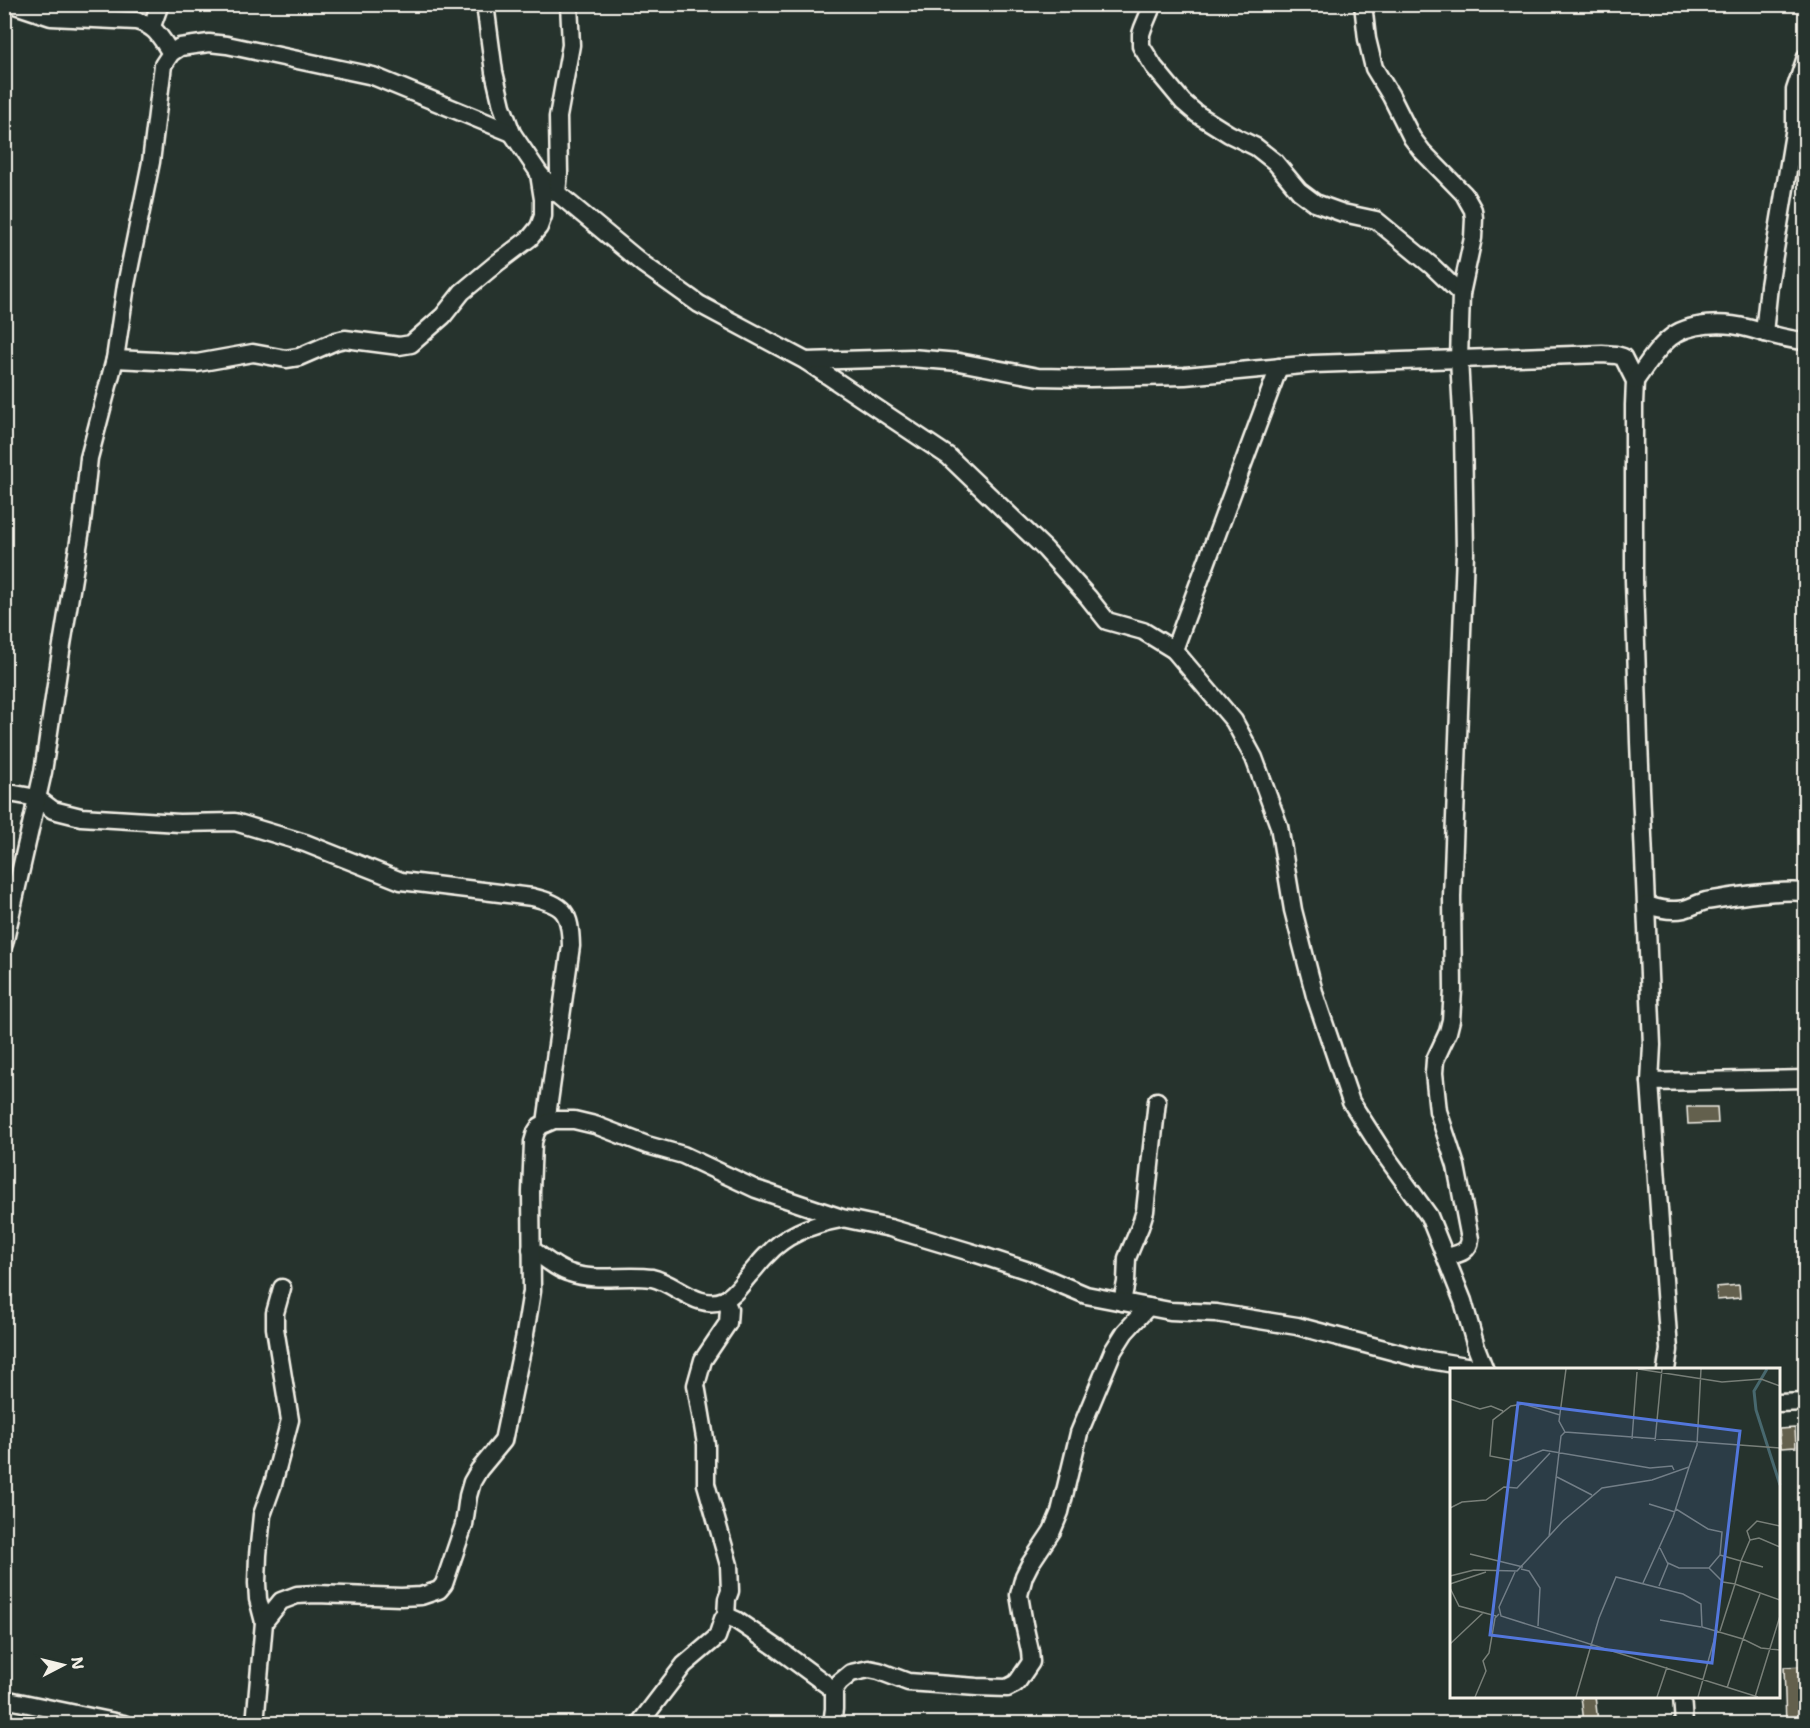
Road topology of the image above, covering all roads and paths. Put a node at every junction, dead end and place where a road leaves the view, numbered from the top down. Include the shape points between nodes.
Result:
1 (12, 4) edge
2 (160, 4) edge
3 (485, 4) edge
4 (568, 4) edge
5 (1153, 4) edge
6 (1363, 4) edge
7 (152, 26) junction
8 (171, 53) junction
9 (1806, 57) edge
10 (512, 133) junction
11 (539, 173) junction
12 (557, 193) junction
13 (1461, 294) junction
14 (1764, 333) junction
15 (1806, 342) edge
16 (115, 359) junction
17 (1459, 359) junction
18 (807, 361) junction
19 (1279, 367) junction
20 (1635, 381) junction
21 (1174, 650) junction
22 (4, 792) edge
23 (37, 798) junction
24 (1806, 892) edge
25 (1647, 904) junction
26 (4, 944) edge
27 (1806, 1079) edge
28 (1650, 1082) junction
29 (1157, 1101) dead end
30 (546, 1123) junction
31 (842, 1218) junction
32 (531, 1249) junction
33 (1446, 1257) junction
34 (282, 1288) dead end
35 (725, 1300) junction
36 (1122, 1302) junction
37 (1148, 1306) junction
38 (1479, 1368) edge
39 (1485, 1368) edge
40 (1666, 1368) edge
41 (1806, 1402) edge
42 (1780, 1403) edge
43 (726, 1617) junction
44 (264, 1622) junction
45 (834, 1690) junction
46 (1682, 1698) edge
47 (4, 1699) edge
48 (124, 1724) edge
49 (255, 1724) edge
50 (639, 1724) edge
51 (832, 1724) edge
52 (1684, 1724) edge

1 - 7 street via 51,17 136,21
2 - 7 street
3 - 10 street via 494,72
4 - 12 street via 571,45 558,117
5 - 13 street via 1141,34 1141,46 1183,102 1221,129 1256,147 1315,203 1376,220
6 - 13 street via 1374,68 1401,119 1422,151 1464,194 1473,210 1473,238
7 - 8 street
8 - 10 street via 180,47 210,43 374,76
8 - 16 street via 163,65 151,162
9 - 14 street via 1795,90 1795,127
10 - 11 street
11 - 12 street
11 - 16 street via 543,199 539,227 462,292 443,316 411,344 345,339 286,359 253,353 197,363
12 - 18 street via 699,304
13 - 17 street
14 - 15 street
14 - 20 street via 1724,325 1686,330 1669,338
16 - 23 street via 89,458
17 - 19 street
17 - 20 street via 1616,354 1623,357
17 - 33 street via 1465,553 1452,897 1453,990 1451,1020 1435,1060 1434,1073 1438,1111 1456,1166 1470,1245
18 - 19 street via 911,358 959,362 1038,377 1090,378 1185,376
18 - 21 street via 948,456 1045,549 1107,621 1143,631
19 - 21 street
20 - 25 street via 1634,580
21 - 33 street via 1234,720 1254,758 1279,826 1293,910 1312,985 1351,1101 1429,1216
22 - 23 street
23 - 26 street
23 - 30 street via 53,810 81,817 236,822 305,843 401,881 550,901 568,918 571,946
24 - 25 street via 1728,898 1673,910
25 - 28 street
27 - 28 street
28 - 40 street via 1669,1350
29 - 36 street via 1145,1211 1127,1258
30 - 31 street via 574,1120 595,1125 683,1155 756,1189
30 - 32 street via 540,1126 533,1142
31 - 35 street via 819,1223 780,1243
31 - 36 street via 890,1228 1029,1271 1086,1294
32 - 35 street via 579,1276 651,1278 701,1301
32 - 44 street via 532,1291 503,1441 472,1482 464,1525 444,1584 439,1590 421,1596 297,1595 281,1601
33 - 39 street
34 - 44 street via 275,1328 290,1420 262,1515 258,1599
35 - 43 street via 728,1323 703,1360 696,1390 706,1444 706,1484 730,1571
36 - 37 street
37 - 38 street via 1297,1326 1418,1358
37 - 45 street via 1113,1351 1079,1433 1056,1522 1024,1576 1019,1595 1031,1662 1018,1681 1007,1688 908,1682 869,1669 851,1673
41 - 42 street
43 - 45 street via 736,1620
43 - 50 street via 717,1637 684,1665
44 - 49 street
45 - 51 street
46 - 52 street
47 - 48 street

